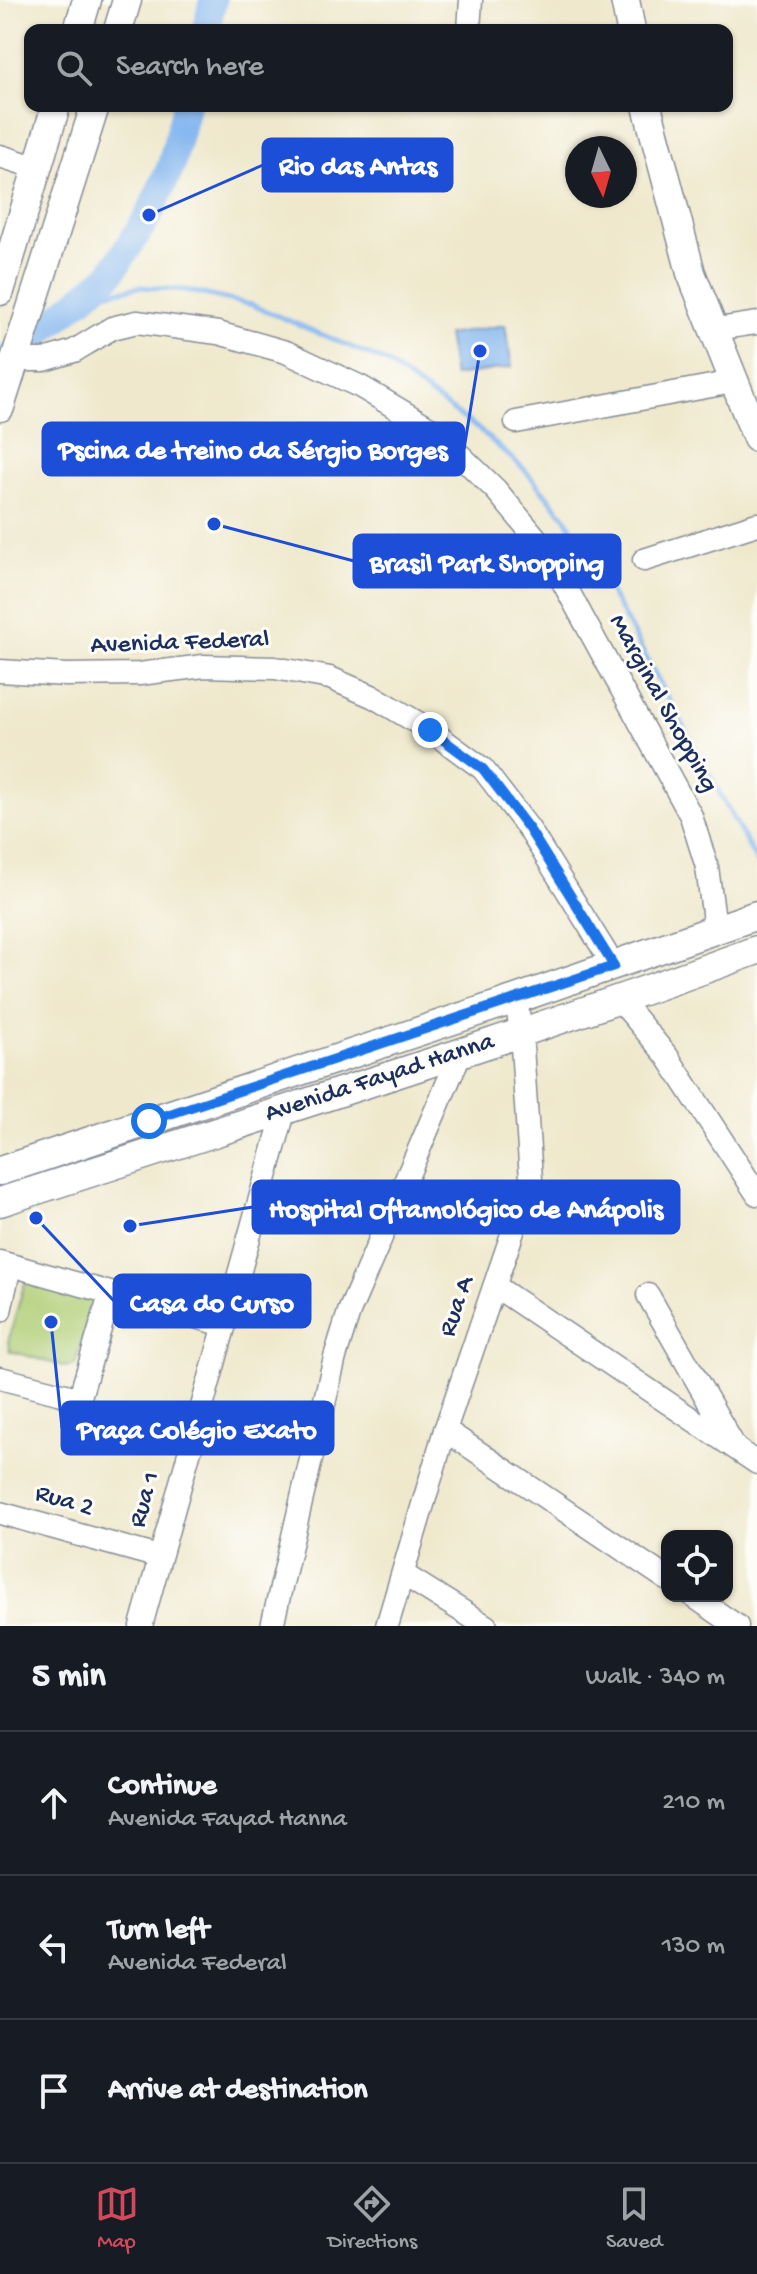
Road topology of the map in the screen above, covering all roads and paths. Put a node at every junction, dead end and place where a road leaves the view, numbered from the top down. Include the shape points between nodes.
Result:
1 (87, 0) edge
2 (127, 0) edge
3 (471, 0) edge
4 (625, 0) edge
5 (80, 24) edge
6 (120, 24) edge
7 (469, 24) edge
8 (630, 24) edge
9 (54, 112) edge
10 (93, 112) edge
11 (649, 112) edge
12 (0, 156) edge
13 (38, 168) junction
14 (2, 276) edge
15 (757, 323) edge
16 (711, 330) junction
17 (16, 360) junction
18 (733, 382) junction
19 (0, 407) edge
20 (516, 422) dead end
21 (757, 438) edge
22 (757, 524) edge
23 (644, 560) dead end
24 (0, 671) edge
25 (757, 915) edge
26 (715, 928) junction
27 (757, 950) edge
28 (614, 966) junction
29 (516, 999) junction
30 (620, 1000) junction
31 (521, 1032) junction
32 (460, 1054) junction
33 (284, 1112) junction
34 (149, 1121) junction
35 (159, 1150) junction
36 (0, 1171) edge
37 (757, 1194) edge
38 (0, 1202) edge
39 (5, 1264) edge
40 (495, 1286) junction
41 (110, 1295) junction
42 (648, 1295) dead end
43 (0, 1311) edge
44 (224, 1325) junction
45 (0, 1378) edge
46 (445, 1430) junction
47 (737, 1451) junction
48 (757, 1463) edge
49 (0, 1513) edge
50 (159, 1557) junction
51 (403, 1574) junction
52 (661, 1575) edge
53 (702, 1602) edge
54 (141, 1626) edge
55 (272, 1626) edge
56 (387, 1626) edge
57 (486, 1626) edge
58 (737, 1626) edge

1 - 5 main road
2 - 6 main road
3 - 7 street
4 - 8 main road
9 - 13 main road
10 - 17 main road
11 - 16 main road
12 - 13 street
13 - 14 main road
15 - 16 street
16 - 18 main road
17 - 19 main road
17 - 26 street, Marginal Shopping via 44,360 74,351 112,328 137,322 218,333 286,352 361,387 435,431 496,490 545,549 691,816 707,867
18 - 20 street
18 - 21 main road
22 - 23 street
24 - 28 street, Avenida Federal via 66,675 204,666 275,668 330,678 374,697 483,769 529,829
25 - 26 main road, Avenida Fayad Hanna
26 - 28 main road, Avenida Fayad Hanna
27 - 30 main road, Avenida Fayad Hanna
28 - 29 main road, Avenida Fayad Hanna
29 - 31 street, Rua A
29 - 34 main road, Avenida Fayad Hanna
30 - 31 main road, Avenida Fayad Hanna
30 - 37 street via 667,1056
31 - 32 main road, Avenida Fayad Hanna
31 - 40 street, Rua A via 531,1179
32 - 33 main road, Avenida Fayad Hanna
32 - 55 street via 349,1312
33 - 35 main road, Avenida Fayad Hanna
33 - 44 street, Rua 1
34 - 35 main road
34 - 36 main road, Avenida Fayad Hanna
35 - 38 main road, Avenida Fayad Hanna
39 - 41 street
39 - 43 street
40 - 46 street, Rua A
40 - 47 street
41 - 44 street
41 - 45 street via 80,1397
42 - 47 street
44 - 50 street, Rua 1
46 - 51 street, Rua A
46 - 52 street
47 - 48 street
49 - 50 street, Rua 2
50 - 54 street, Rua 1
51 - 56 street, Rua A
51 - 57 street
53 - 58 street

